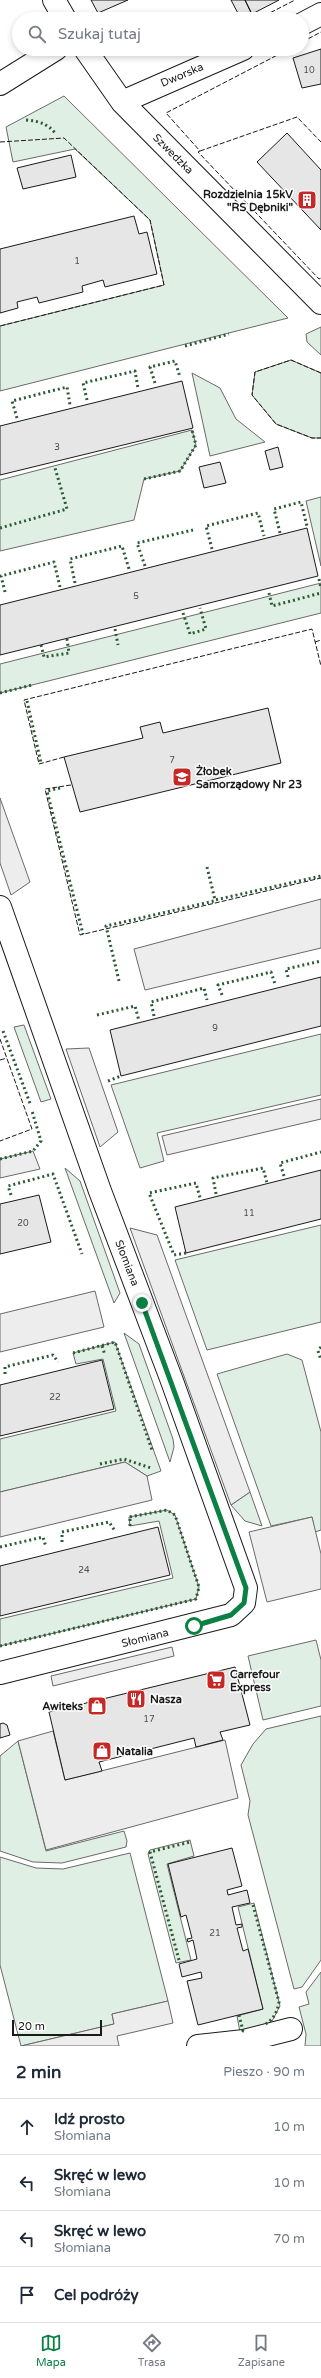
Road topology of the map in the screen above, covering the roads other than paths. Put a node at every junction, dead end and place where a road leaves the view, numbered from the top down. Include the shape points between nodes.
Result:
1 (54, 0) edge
2 (61, 12) edge
3 (321, 14) edge
4 (309, 20) edge
5 (45, 56) edge
6 (89, 56) edge
7 (227, 56) edge
8 (0, 84) edge
9 (122, 102) junction
10 (321, 303) edge
11 (0, 907) edge
12 (0, 1674) edge
13 (292, 2029) dead end
14 (198, 2046) edge

1 - 2 street
3 - 4 street
5 - 8 street
6 - 9 street, Szwedzka
7 - 9 street, Dworska
9 - 10 street, Szwedzka
11 - 12 street, Słomiana via 100,1191 246,1588 244,1603 231,1615
13 - 14 street via 244,2041

